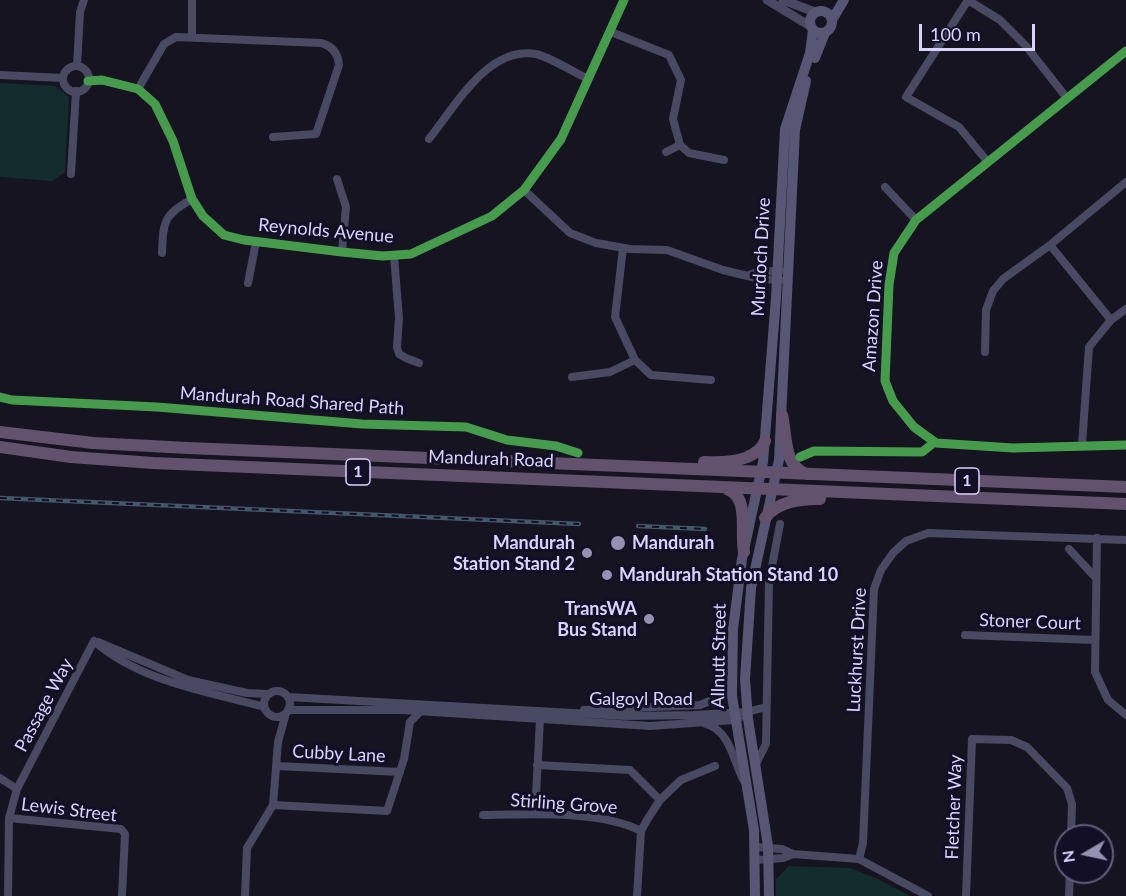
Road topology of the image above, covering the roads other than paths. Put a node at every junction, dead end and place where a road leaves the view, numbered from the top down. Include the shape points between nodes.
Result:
1 (84, 0) edge
2 (192, 0) edge
3 (624, 0) edge
4 (767, 0) edge
5 (783, 0) edge
6 (834, 0) edge
7 (844, 0) edge
8 (968, 0) edge
9 (818, 12) junction
10 (832, 20) junction
11 (812, 28) junction
12 (611, 32) junction
13 (825, 33) junction
14 (192, 37) junction
15 (1126, 51) edge
16 (77, 66) junction
17 (0, 75) edge
18 (63, 78) junction
19 (586, 78) junction
20 (88, 81) junction
21 (138, 89) junction
22 (76, 91) junction
23 (1066, 97) junction
24 (273, 137) dead end
25 (429, 139) dead end
26 (680, 146) junction
27 (666, 152) dead end
28 (724, 160) dead end
29 (987, 161) junction
30 (71, 174) dead end
31 (337, 179) dead end
32 (1126, 182) edge
33 (885, 187) dead end
34 (524, 190) junction
35 (192, 199) junction
36 (916, 220) junction
37 (256, 242) junction
38 (1050, 245) junction
39 (623, 248) junction
40 (342, 252) junction
41 (162, 253) dead end
42 (394, 256) junction
43 (783, 276) junction
44 (248, 283) dead end
45 (1126, 309) edge
46 (1111, 320) junction
47 (985, 352) dead end
48 (635, 360) junction
49 (419, 363) dead end
50 (572, 377) dead end
51 (711, 380) dead end
52 (782, 415) junction
53 (0, 432) edge
54 (765, 441) junction
55 (1082, 445) junction
56 (1126, 445) edge
57 (0, 447) edge
58 (664, 468) junction
59 (761, 472) junction
60 (777, 473) junction
61 (808, 474) junction
62 (718, 487) junction
63 (1126, 487) edge
64 (758, 489) junction
65 (773, 489) junction
66 (878, 494) junction
67 (1126, 504) edge
68 (765, 518) junction
69 (780, 524) dead end
70 (1097, 538) junction
71 (1126, 540) edge
72 (1069, 549) dead end
73 (744, 552) junction
74 (1096, 578) junction
75 (965, 634) dead end
76 (1094, 640) junction
77 (732, 675) junction
78 (197, 686) junction
79 (267, 694) junction
80 (288, 697) junction
81 (264, 707) junction
82 (766, 707) junction
83 (402, 710) junction
84 (287, 712) junction
85 (420, 712) junction
86 (747, 712) junction
87 (564, 713) junction
88 (1126, 715) edge
89 (734, 716) junction
90 (273, 717) junction
91 (540, 720) junction
92 (410, 722) junction
93 (700, 723) junction
94 (278, 742) junction
95 (537, 765) junction
96 (277, 766) junction
97 (715, 766) dead end
98 (756, 767) junction
99 (400, 772) junction
100 (0, 778) edge
101 (748, 788) junction
102 (17, 789) junction
103 (660, 800) junction
104 (273, 806) junction
105 (535, 814) junction
106 (483, 815) dead end
107 (9, 818) junction
108 (1071, 824) edge
109 (641, 831) junction
110 (768, 846) junction
111 (756, 847) junction
112 (793, 854) junction
113 (757, 860) junction
114 (769, 860) junction
115 (859, 860) junction
116 (8, 896) edge
117 (122, 896) edge
118 (245, 896) edge
119 (637, 896) edge
120 (755, 896) edge
121 (769, 896) edge
122 (928, 896) edge
123 (966, 896) edge

1 - 16 street
2 - 14 street
3 - 12 street, Reynolds Avenue
4 - 11 street
5 - 9 street
6 - 9 main road, Murdoch Drive
7 - 10 main road, Murdoch Drive
8 - 23 street via 1000,20
8 - 29 street via 906,97 959,127
9 - 10 main road via 829,14
9 - 11 main road, Murdoch Drive via 810,18
10 - 13 main road, Murdoch Drive
11 - 13 main road
11 - 43 main road, Murdoch Drive via 810,53 785,129
12 - 19 street, Reynolds Avenue
12 - 26 street via 669,55 678,69 681,80 673,119
13 - 43 main road, Murdoch Drive via 805,85 795,130
14 - 21 street via 176,37 164,44
14 - 24 street via 321,44 336,52 336,77 316,134
15 - 23 street, Amazon Drive
16 - 18 street via 67,69
16 - 20 street via 85,70
17 - 18 street
18 - 22 street via 65,85
19 - 25 street via 536,54 509,54 486,68
19 - 34 street, Reynolds Avenue via 561,139
20 - 21 street via 102,80
20 - 22 street via 83,90
21 - 35 street, Reynolds Avenue via 166,122
22 - 30 street
23 - 29 street, Amazon Drive
26 - 27 street
26 - 28 street via 689,153
29 - 36 street, Amazon Drive
31 - 40 street via 346,207
32 - 38 street
33 - 36 street
34 - 39 street via 570,233
34 - 42 street, Reynolds Avenue via 492,216 430,247
35 - 37 street, Reynolds Avenue via 203,216 224,235
35 - 41 street via 166,219
36 - 55 street, Amazon Drive via 894,253 889,285 885,381 901,413 936,443 1013,448
37 - 40 street, Reynolds Avenue
37 - 44 street
38 - 46 street
38 - 47 street via 1003,279 993,291 986,310
39 - 43 street via 667,250 723,270
39 - 48 street via 615,317
40 - 42 street, Reynolds Avenue
42 - 49 street via 397,347 399,354
43 - 52 main road, Murdoch Drive
43 - 54 main road, Murdoch Drive
45 - 46 street
46 - 55 street via 1089,347
48 - 50 street via 610,372
48 - 51 street via 651,375
52 - 60 main road, Murdoch Drive
52 - 61 highway via 791,462
53 - 58 highway, Mandurah Road / 1 via 93,443
54 - 58 highway via 759,452 751,456
54 - 59 main road, Murdoch Drive
55 - 56 street, Amazon Drive
57 - 62 highway, Mandurah Road / 1 via 142,463
58 - 59 highway, Mandurah Road / 1
59 - 60 highway, Mandurah Road / 1
59 - 64 main road, Murdoch Drive
60 - 61 highway, Mandurah Road / 1
60 - 65 main road, Murdoch Drive
61 - 63 highway, Mandurah Road / 1
62 - 64 highway, Mandurah Road / 1
62 - 73 highway via 732,491 741,501
64 - 65 highway, Mandurah Road / 1
64 - 73 main road, Allnutt Street
65 - 66 highway, Mandurah Road / 1
65 - 68 main road, Allnutt Street
66 - 67 highway, Mandurah Road / 1
66 - 68 highway via 791,502 777,507
68 - 86 main road, Allnutt Street via 751,588 745,679
69 - 82 street via 769,582
70 - 71 street, Luckhurst Drive
70 - 74 street
70 - 115 street, Luckhurst Drive via 938,532 906,541 886,561 874,589 863,843
72 - 74 street
73 - 77 main road, Allnutt Street via 733,629
74 - 76 street
75 - 76 street, Stoner Court
76 - 88 street via 1098,682 1108,700
77 - 87 street via 725,693 700,705
77 - 89 main road, Allnutt Street
78 - 79 street
78 - 81 street
78 - 102 street, Passage Way via 94,641
79 - 80 street via 279,692
79 - 81 street
80 - 84 street
80 - 87 street, Galgoyl Road
81 - 90 street
82 - 86 street, Galgoyl Road
82 - 98 street via 765,748
83 - 84 street, Galgoyl Road
83 - 85 street, Galgoyl Road
83 - 92 street
84 - 90 street
84 - 94 street
85 - 91 street, Galgoyl Road
85 - 92 street
86 - 89 street, Galgoyl Road
86 - 98 main road, Allnutt Street
87 - 89 street, Galgoyl Road
89 - 93 street, Galgoyl Road
89 - 101 main road, Allnutt Street
90 - 94 street
91 - 93 street, Galgoyl Road via 651,726
91 - 95 street
92 - 99 street
93 - 101 street via 713,726 722,734
94 - 96 street
95 - 103 street via 630,770
95 - 105 street
96 - 99 street, Cubby Lane
96 - 104 street
97 - 103 street via 681,780
98 - 110 main road, Allnutt Street
99 - 104 street via 387,811
100 - 102 street
101 - 111 main road, Allnutt Street
102 - 107 street, Passage Way
103 - 109 street
104 - 118 street via 247,848
105 - 106 street, Stirling Grove
105 - 109 street, Stirling Grove via 613,820
107 - 116 street, Passage Way
107 - 117 street, Lewis Street via 116,828 125,834
108 - 123 street, Fletcher Way via 1072,804 1067,788 1027,747 1011,740 972,739
109 - 119 street
110 - 111 street
110 - 112 street
110 - 114 main road, Allnutt Street
111 - 113 main road, Allnutt Street
112 - 114 street
112 - 115 street
113 - 114 street
113 - 120 main road, Allnutt Street
114 - 121 main road, Allnutt Street
115 - 122 street

